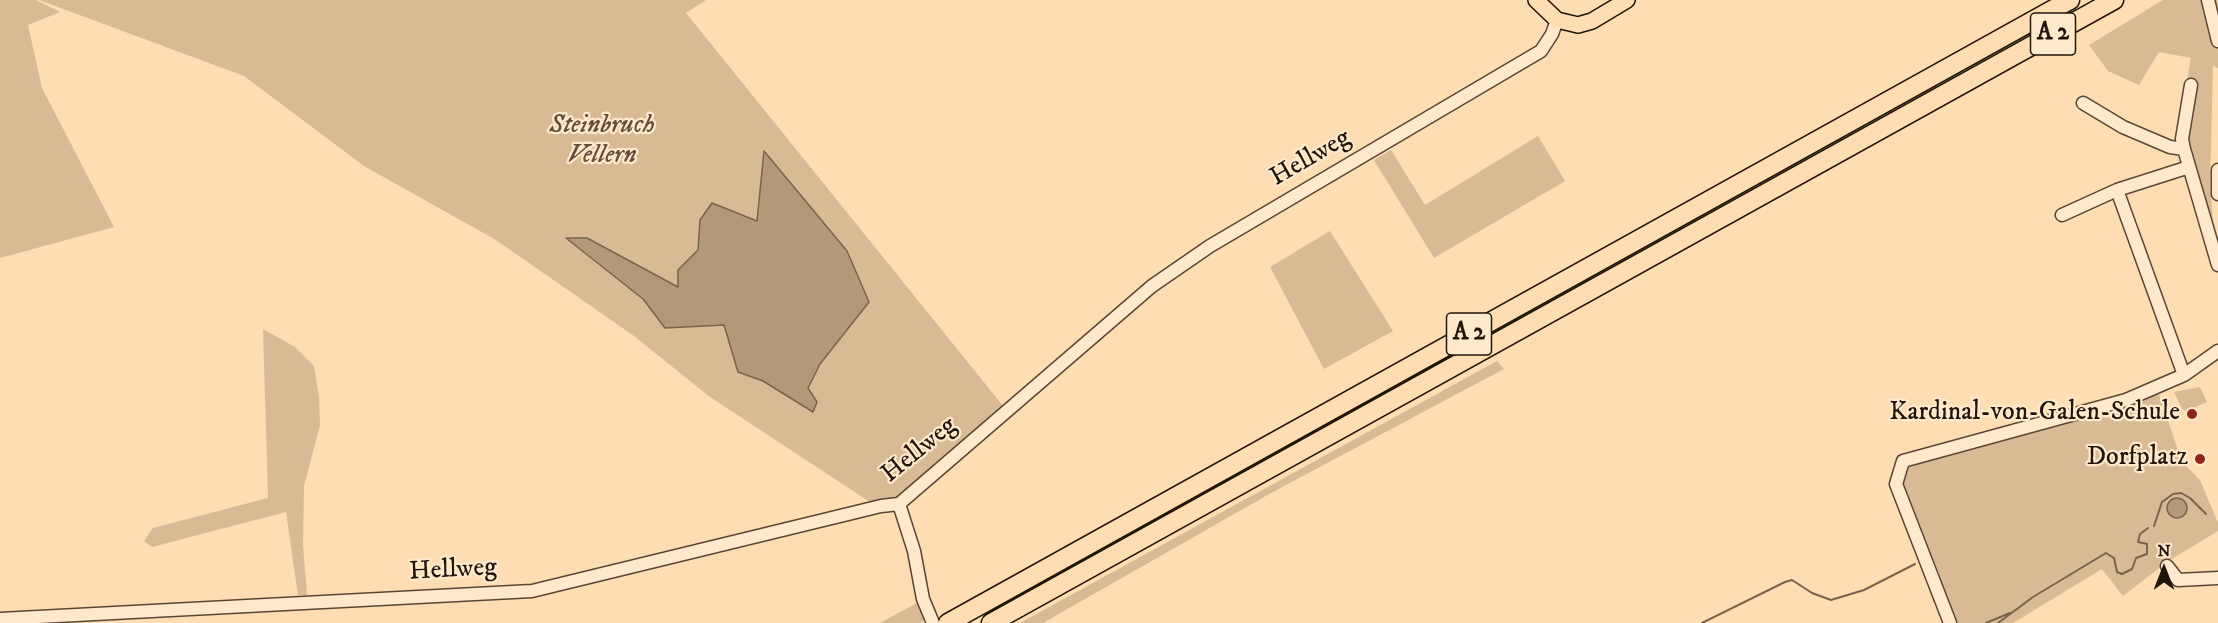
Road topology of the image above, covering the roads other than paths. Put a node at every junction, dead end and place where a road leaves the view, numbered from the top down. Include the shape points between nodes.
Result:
1 (1536, 0) edge
2 (1627, 0) edge
3 (2070, 0) edge
4 (2114, 0) edge
5 (2208, 0) edge
6 (1557, 20) junction
7 (2218, 41) edge
8 (2191, 85) dead end
9 (2083, 104) dead end
10 (2184, 149) junction
11 (2189, 167) junction
12 (2218, 170) edge
13 (2117, 190) junction
14 (2218, 195) edge
15 (2062, 215) dead end
16 (2218, 265) edge
17 (2218, 351) edge
18 (2184, 375) junction
19 (899, 504) junction
20 (2167, 566) dead end
21 (2218, 578) edge
22 (0, 619) edge
23 (933, 623) edge
24 (948, 623) edge
25 (991, 623) edge
26 (1950, 623) edge

1 - 6 main road
2 - 6 main road via 1592,21 1578,25
3 - 24 highway, A 2
4 - 25 highway, A 2
5 - 7 street
6 - 19 street, Hellweg via 1541,51 1210,246 1152,286
8 - 10 street via 2182,139
9 - 10 street via 2123,127
10 - 11 street
11 - 13 street
11 - 16 street
12 - 14 street
13 - 15 street
13 - 18 street
17 - 18 street
18 - 26 street via 2126,400 1903,461 1896,484
19 - 22 street, Hellweg via 532,591
19 - 23 street
20 - 21 street via 2178,580

